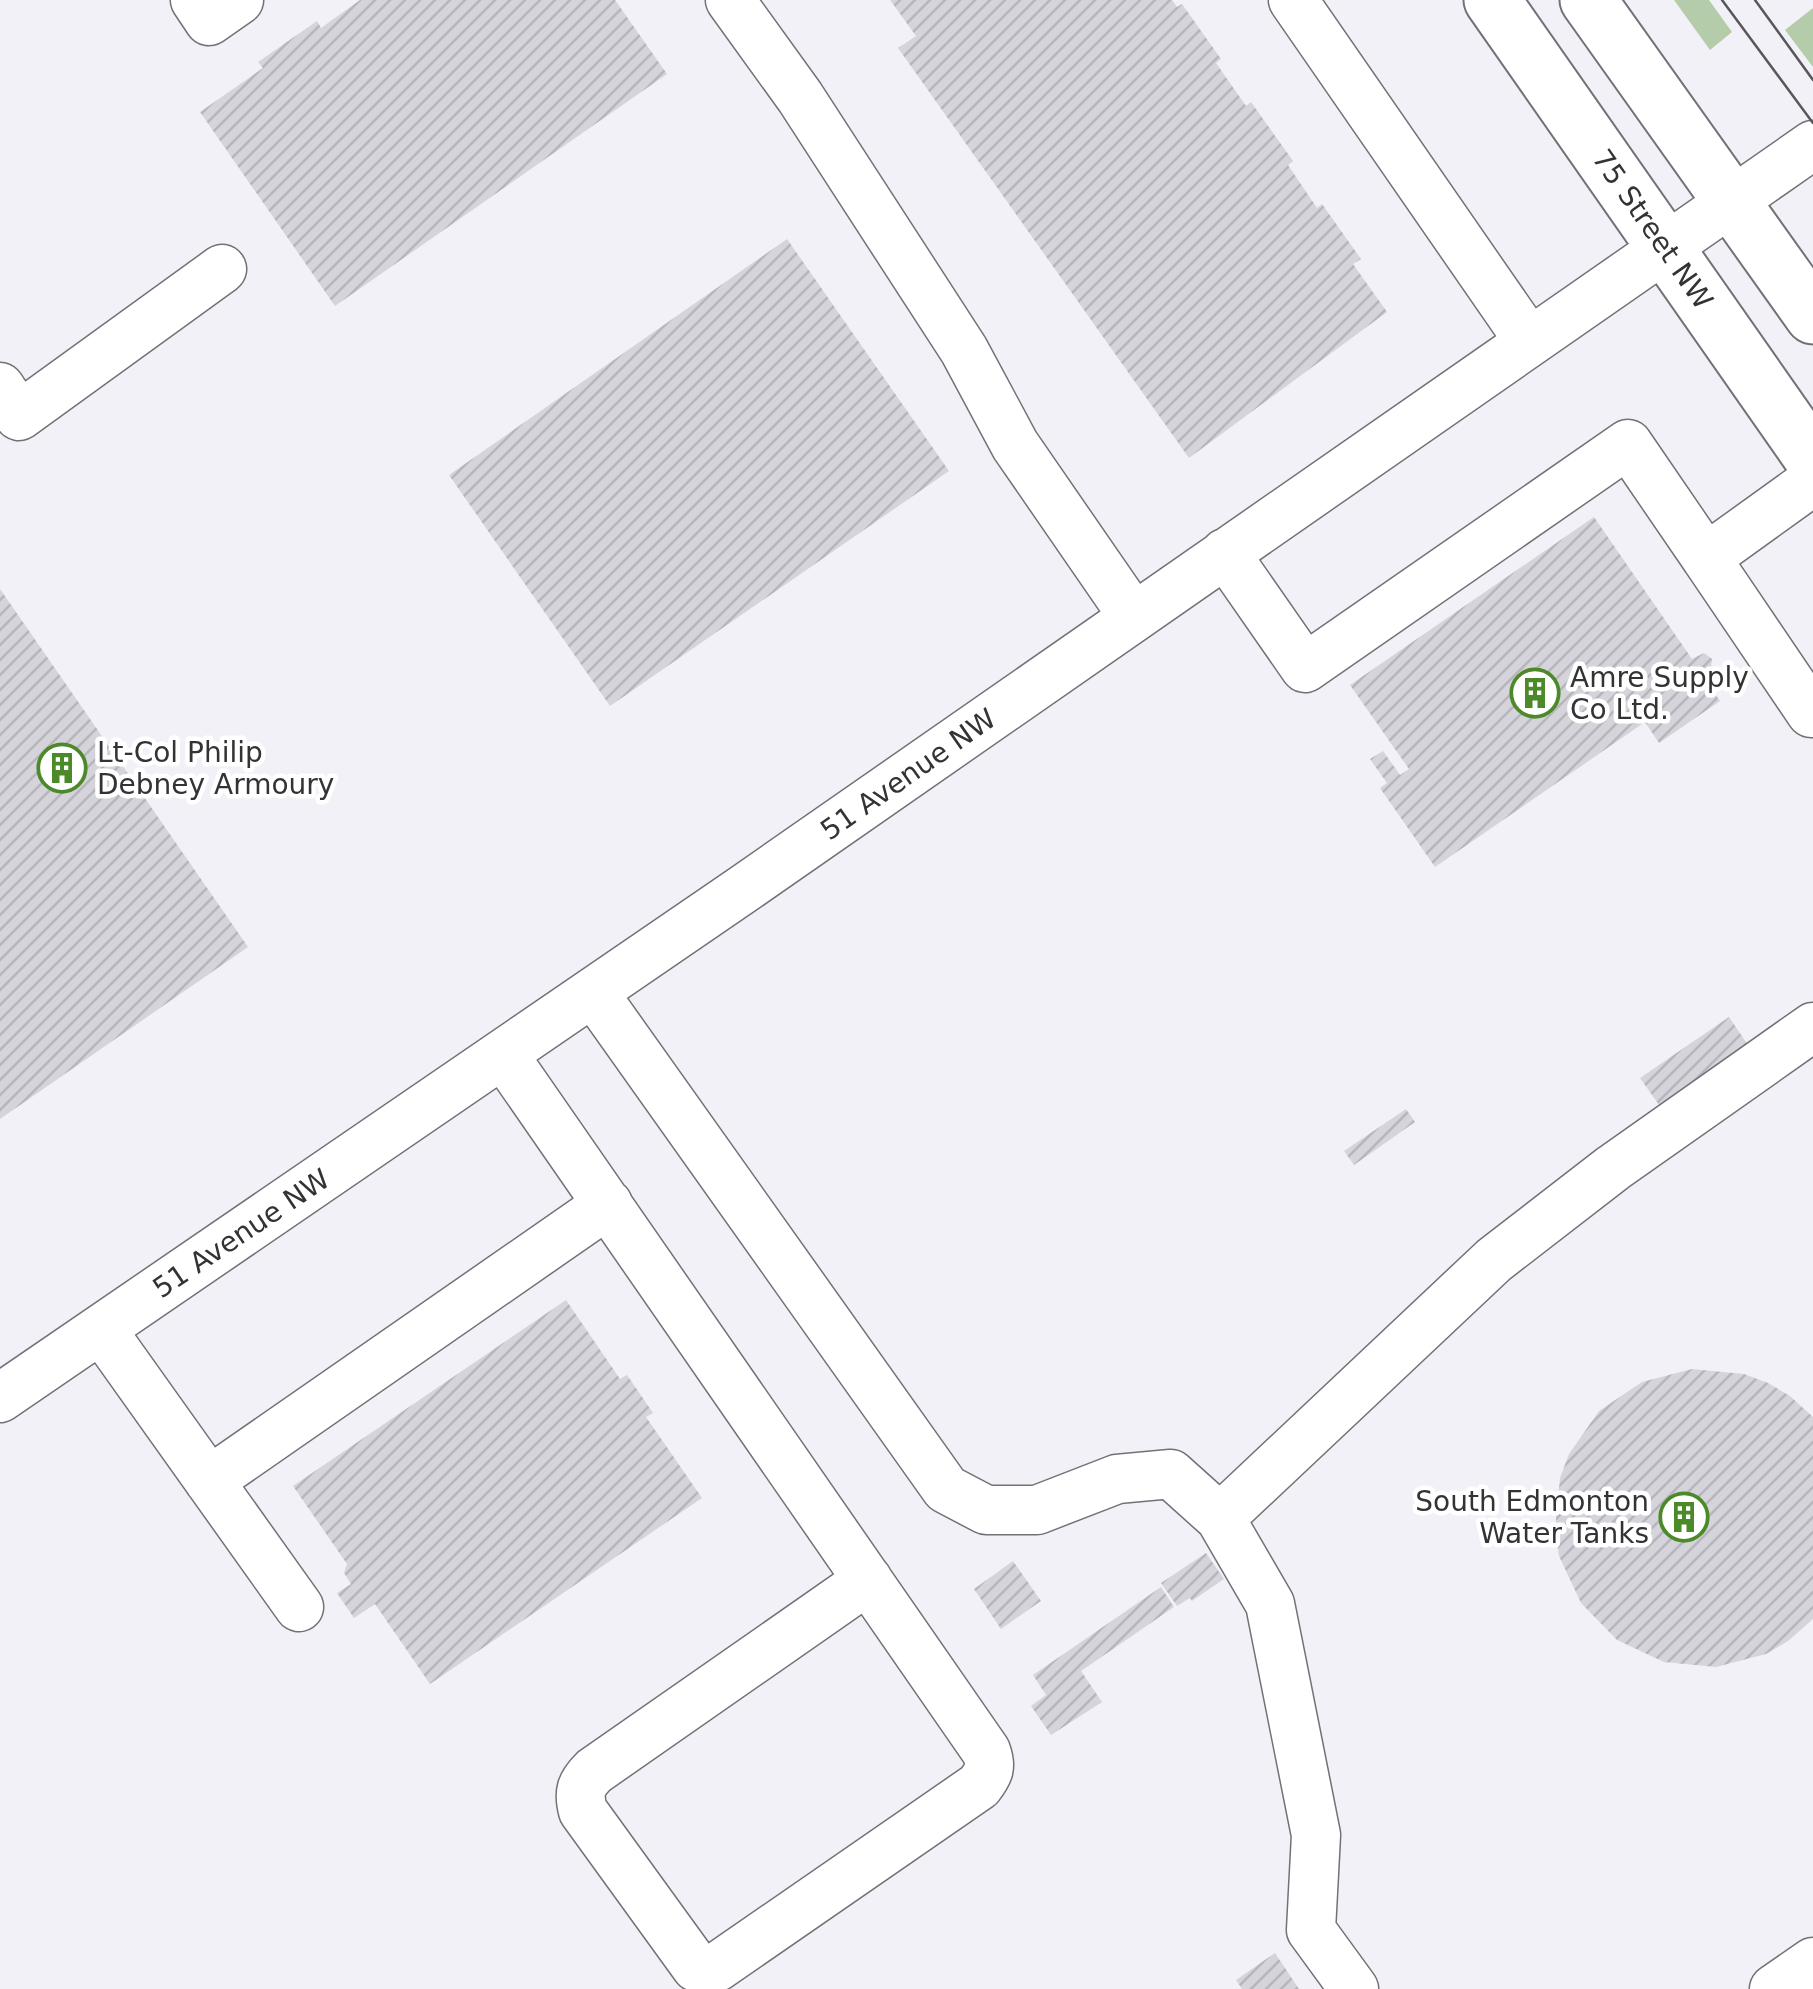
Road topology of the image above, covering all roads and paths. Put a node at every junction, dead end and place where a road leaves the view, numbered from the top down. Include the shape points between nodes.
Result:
1 (195, 0) edge
2 (239, 0) edge
3 (730, 0) edge
4 (1294, 0) edge
5 (1492, 0) edge
6 (1588, 0) edge
7 (1813, 145) edge
8 (1732, 202) junction
9 (1666, 246) junction
10 (222, 269) dead end
11 (1813, 316) edge
12 (1529, 341) junction
13 (0, 387) edge
14 (1813, 459) edge
15 (1813, 481) edge
16 (1225, 553) junction
17 (1706, 558) junction
18 (1133, 616) junction
19 (1811, 713) edge
20 (593, 992) junction
21 (1813, 1027) edge
22 (504, 1054) junction
23 (608, 1204) junction
24 (101, 1329) junction
25 (0, 1398) edge
26 (209, 1480) junction
27 (1220, 1518) junction
28 (868, 1580) junction
29 (299, 1607) dead end
30 (1813, 1962) edge
31 (1354, 1989) edge
32 (1774, 1989) edge

1 - 2 street via 209,21
3 - 18 street via 831,144 964,350 1015,445
4 - 12 street
5 - 9 main road, 75 Street NW
6 - 8 main road
7 - 8 street, 51 Avenue NW
8 - 9 street, 51 Avenue NW
8 - 11 main road
9 - 12 street, 51 Avenue NW
9 - 14 main road, 75 Street NW
10 - 13 street via 19,416
12 - 16 street, 51 Avenue NW
15 - 17 street
16 - 17 street via 1305,668 1628,444
16 - 18 street, 51 Avenue NW
17 - 19 street
18 - 20 street, 51 Avenue NW
20 - 22 street, 51 Avenue NW
20 - 27 street via 946,1489 986,1510 1036,1510 1117,1478 1170,1474
21 - 27 street via 1494,1260
22 - 23 street
22 - 24 street, 51 Avenue NW
23 - 26 street
23 - 28 street
24 - 25 street, 51 Avenue NW
24 - 26 street
26 - 29 street
27 - 31 street via 1270,1604 1316,1835 1312,1930
28 - 28 street via 986,1752 989,1774 717,1967 696,1967 583,1810 583,1782
30 - 32 street

